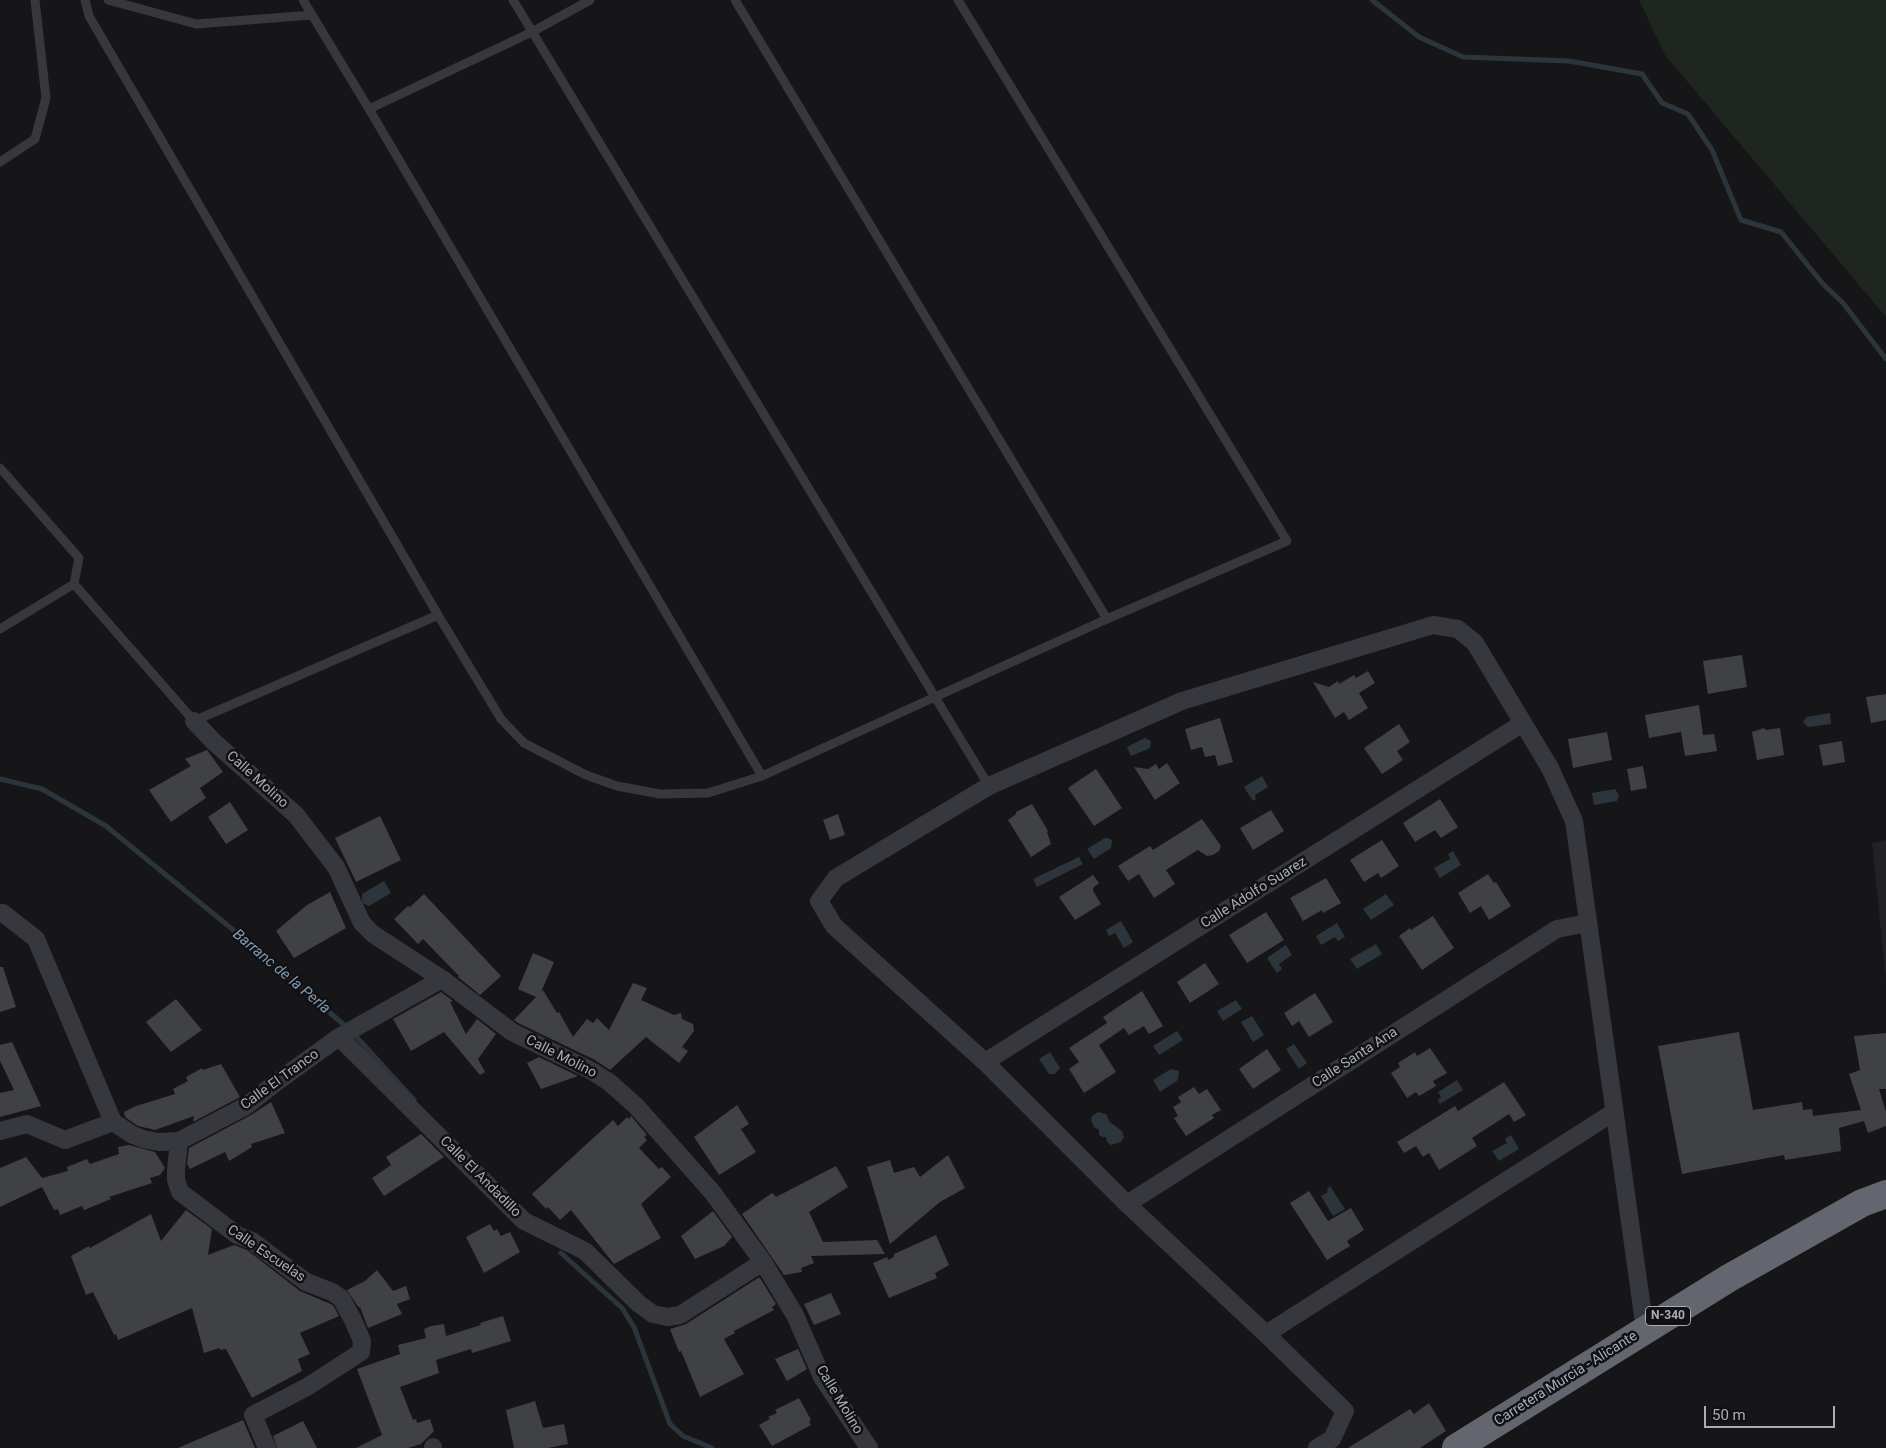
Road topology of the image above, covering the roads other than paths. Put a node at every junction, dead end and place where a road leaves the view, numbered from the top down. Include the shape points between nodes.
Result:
1 (35, 0) edge
2 (85, 0) edge
3 (108, 0) edge
4 (303, 0) edge
5 (513, 0) edge
6 (590, 0) edge
7 (735, 0) edge
8 (958, 0) edge
9 (312, 15) junction
10 (532, 32) junction
11 (369, 109) junction
12 (0, 162) edge
13 (0, 468) edge
14 (74, 584) junction
15 (438, 615) junction
16 (1107, 619) junction
17 (0, 629) edge
18 (935, 697) junction
19 (194, 721) junction
20 (1523, 723) junction
21 (762, 776) junction
22 (989, 786) junction
23 (0, 913) edge
24 (1588, 923) junction
25 (442, 979) junction
26 (339, 1037) junction
27 (986, 1062) junction
28 (1614, 1112) junction
29 (113, 1122) junction
30 (0, 1131) edge
31 (179, 1141) junction
32 (1886, 1194) edge
33 (1127, 1204) junction
34 (763, 1262) junction
35 (1645, 1330) junction
36 (1266, 1334) junction
37 (267, 1448) edge
38 (869, 1448) edge
39 (1317, 1448) edge
40 (1456, 1448) edge

1 - 12 lane via 46,98 35,139
2 - 15 lane via 88,16
3 - 9 lane via 196,24
4 - 9 lane
5 - 10 lane
6 - 10 lane
7 - 16 lane
8 - 16 lane via 1287,541
9 - 11 lane
10 - 11 lane
10 - 18 lane
11 - 21 lane
13 - 14 lane via 80,558
14 - 17 lane
14 - 19 lane
15 - 19 lane
15 - 21 lane via 501,719 524,743 586,776 660,794 708,793
16 - 18 lane
18 - 21 lane
18 - 22 lane
19 - 25 street, Calle Molino via 296,815 336,867 362,923 373,934
20 - 22 street via 1475,644 1458,629 1433,625 1182,701
20 - 24 street via 1550,768 1574,821
20 - 27 street, Calle Adolfo Suarez
22 - 27 street via 836,878 819,901 834,926
23 - 29 street via 36,939
24 - 28 street
24 - 33 street, Calle Santa Ana via 1556,930
25 - 26 street, Calle El Tranco
25 - 34 street, Calle Molino via 512,1032 609,1082 636,1106 713,1193
26 - 31 street, Calle El Tranco via 246,1106
26 - 34 street, Calle El Andadillo via 524,1221 585,1251 653,1314 680,1315
27 - 33 street
28 - 35 street
28 - 36 street
29 - 30 street via 65,1140 27,1124
29 - 31 street, Calle El Tranco via 143,1139
31 - 37 street, Calle Escuelas via 176,1180 180,1192 306,1282 341,1298 362,1341 361,1352 307,1387 253,1415
32 - 35 highway, Carretera Murcia - Alicante / N-340 via 1862,1203 1800,1237
33 - 36 street
34 - 38 street, Calle Molino via 795,1315 822,1377
35 - 40 highway, Carretera Murcia - Alicante / N-340
36 - 39 street via 1345,1411 1332,1439

